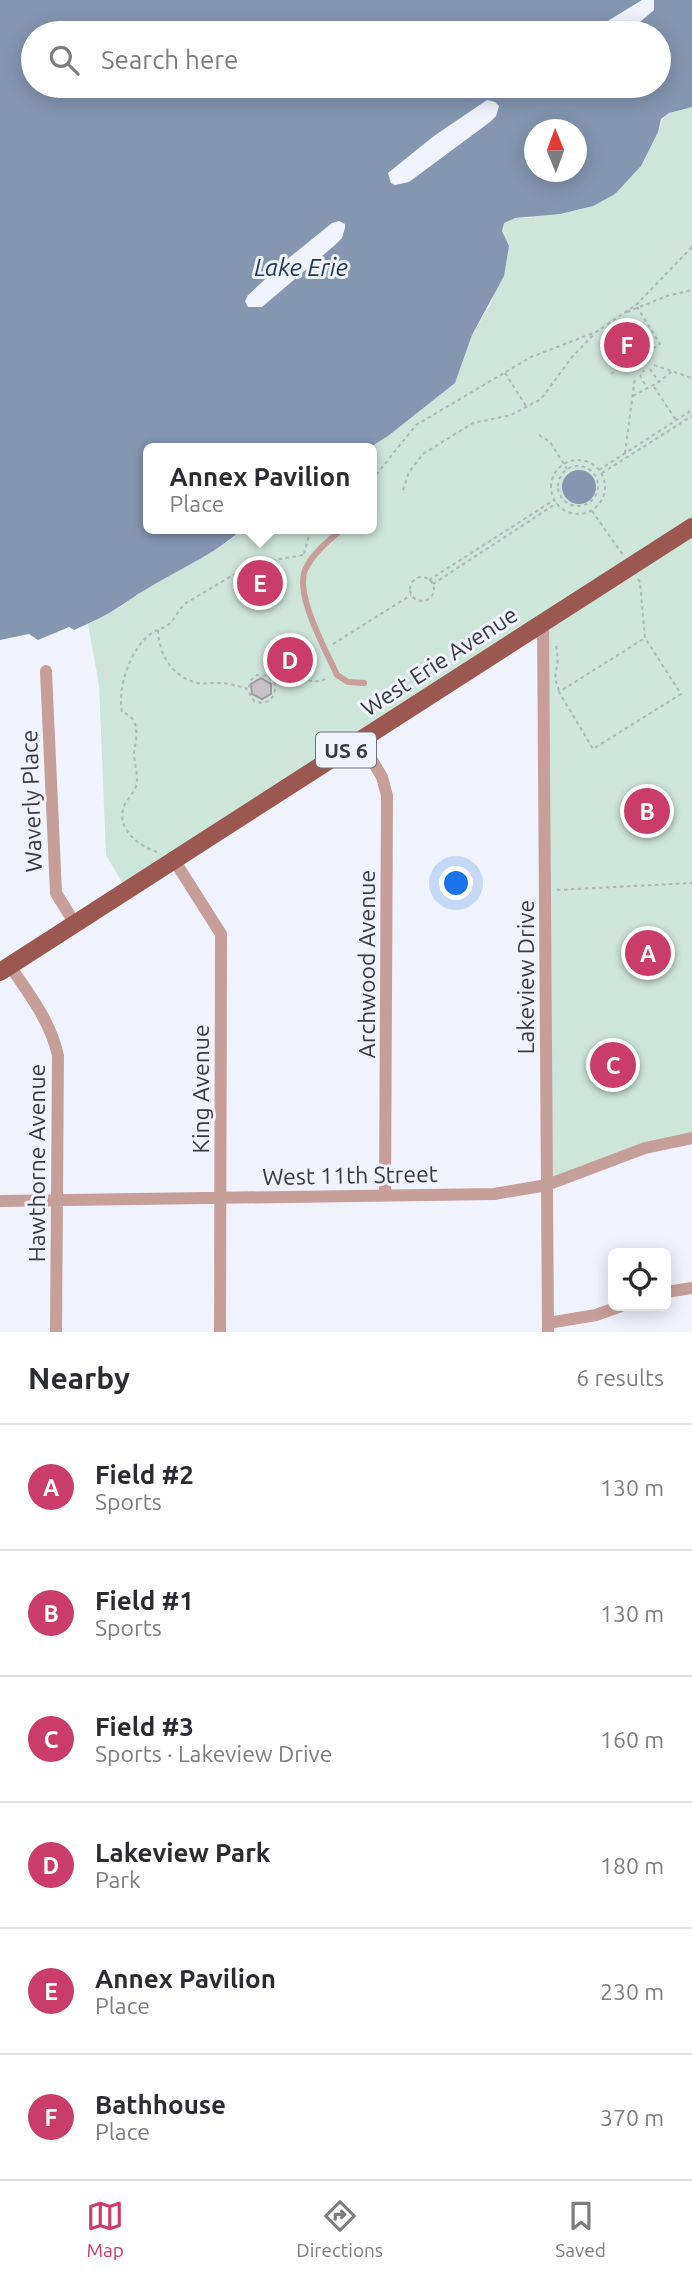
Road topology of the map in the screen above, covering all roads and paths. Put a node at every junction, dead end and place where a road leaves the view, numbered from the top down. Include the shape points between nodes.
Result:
1 (692, 247) edge
2 (692, 290) edge
3 (637, 307) junction
4 (622, 314) junction
5 (596, 332) junction
6 (636, 358) junction
7 (654, 365) dead end
8 (650, 369) dead end
9 (672, 371) junction
10 (644, 372) dead end
11 (505, 373) junction
12 (611, 374) dead end
13 (639, 375) dead end
14 (635, 377) dead end
15 (692, 377) edge
16 (659, 382) junction
17 (654, 386) junction
18 (648, 390) junction
19 (632, 397) junction
20 (527, 407) junction
21 (692, 411) edge
22 (692, 416) edge
23 (677, 422) junction
24 (539, 435) dead end
25 (626, 455) junction
26 (564, 465) junction
27 (567, 469) junction
28 (600, 472) junction
29 (377, 474) edge
30 (595, 475) junction
31 (403, 490) dead end
32 (561, 497) junction
33 (556, 502) junction
34 (589, 503) junction
35 (593, 510) junction
36 (522, 521) junction
37 (524, 525) junction
38 (692, 527) edge
39 (310, 534) edge
40 (337, 534) edge
41 (495, 538) junction
42 (498, 542) junction
43 (304, 555) junction
44 (624, 556) dead end
45 (465, 557) junction
46 (468, 561) junction
47 (310, 562) junction
48 (635, 576) dead end
49 (429, 580) junction
50 (432, 584) junction
51 (411, 595) junction
52 (543, 622) junction
53 (158, 629) junction
54 (645, 638) junction
55 (554, 640) dead end
56 (325, 648) junction
57 (46, 671) dead end
58 (337, 675) junction
59 (268, 676) junction
60 (364, 682) dead end
61 (248, 690) junction
62 (559, 692) junction
63 (360, 740) junction
64 (157, 852) dead end
65 (174, 860) junction
66 (692, 883) edge
67 (545, 890) junction
68 (75, 924) junction
69 (5, 969) edge
70 (692, 1138) edge
71 (547, 1185) junction
72 (385, 1194) junction
73 (220, 1198) junction
74 (56, 1200) junction
75 (0, 1201) edge
76 (692, 1288) edge
77 (671, 1291) edge
78 (608, 1310) edge
79 (548, 1327) edge
80 (56, 1332) edge
81 (220, 1332) edge

1 - 4 path
2 - 3 path
3 - 4 path
3 - 6 path via 660,344
4 - 5 path
5 - 11 path via 531,357
5 - 20 path via 572,356 541,400
6 - 10 path
6 - 12 path
7 - 9 path
8 - 16 path
9 - 15 path
9 - 16 path
11 - 20 path
11 - 29 path via 416,425
13 - 18 path
14 - 19 path
16 - 17 path
17 - 18 path
17 - 23 path
18 - 19 path
19 - 25 path
20 - 31 path via 474,424 423,454
21 - 23 path
22 - 23 path
23 - 25 path
24 - 26 path via 550,442
25 - 28 path
26 - 27 path
26 - 28 path via 587,462
26 - 33 path via 552,483
27 - 30 path via 580,466
27 - 32 path via 558,485
28 - 30 path
28 - 35 path via 605,489
30 - 34 path via 598,489
32 - 33 path
32 - 34 path via 572,505
33 - 35 path via 576,514
33 - 36 path
33 - 37 path
34 - 35 path
35 - 44 path
36 - 37 path
36 - 41 path
37 - 42 path
38 - 52 main road, West Erie Avenue / US 6
39 - 43 path
40 - 47 lane
41 - 42 path
41 - 45 path
42 - 46 path
43 - 47 path
43 - 53 path via 252,564 186,603 169,624
45 - 46 path
45 - 49 path
46 - 50 path
47 - 56 lane via 303,581 304,598
48 - 54 path via 640,582
49 - 50 path
49 - 51 path via 414,580
50 - 51 path via 433,592 425,600
51 - 56 path
52 - 63 main road, West Erie Avenue / US 6
52 - 67 street, Lakeview Drive
53 - 61 path via 160,651 181,675 194,682
53 - 64 path via 137,649 120,696 122,712 132,718 137,733 137,783 124,807 123,822 129,835
54 - 62 path
54 - 62 path via 681,694 593,749
55 - 62 path
56 - 58 lane
57 - 68 street, Waverly Place via 56,893
58 - 59 path via 313,683 291,661 283,660
58 - 60 lane via 348,682
59 - 61 path via 257,675
59 - 61 path via 275,688 269,702 254,701
63 - 65 main road, West Erie Avenue / US 6
63 - 72 street, Archwood Avenue via 383,776 387,796
65 - 68 main road, West Erie Avenue / US 6
65 - 73 street, King Avenue via 221,934
66 - 67 path
67 - 71 street, Lakeview Drive
68 - 69 main road, West Erie Avenue / US 6
69 - 74 street, Hawthorne Avenue via 43,1016 58,1056
70 - 71 street, West 11th Street via 645,1148
71 - 72 street, West 11th Street via 494,1194
71 - 79 street, Lakeview Drive
72 - 73 street, West 11th Street
73 - 74 street, West 11th Street
73 - 81 street, King Avenue
74 - 75 street, West 11th Street
74 - 80 street, Hawthorne Avenue
76 - 77 street
78 - 79 street

